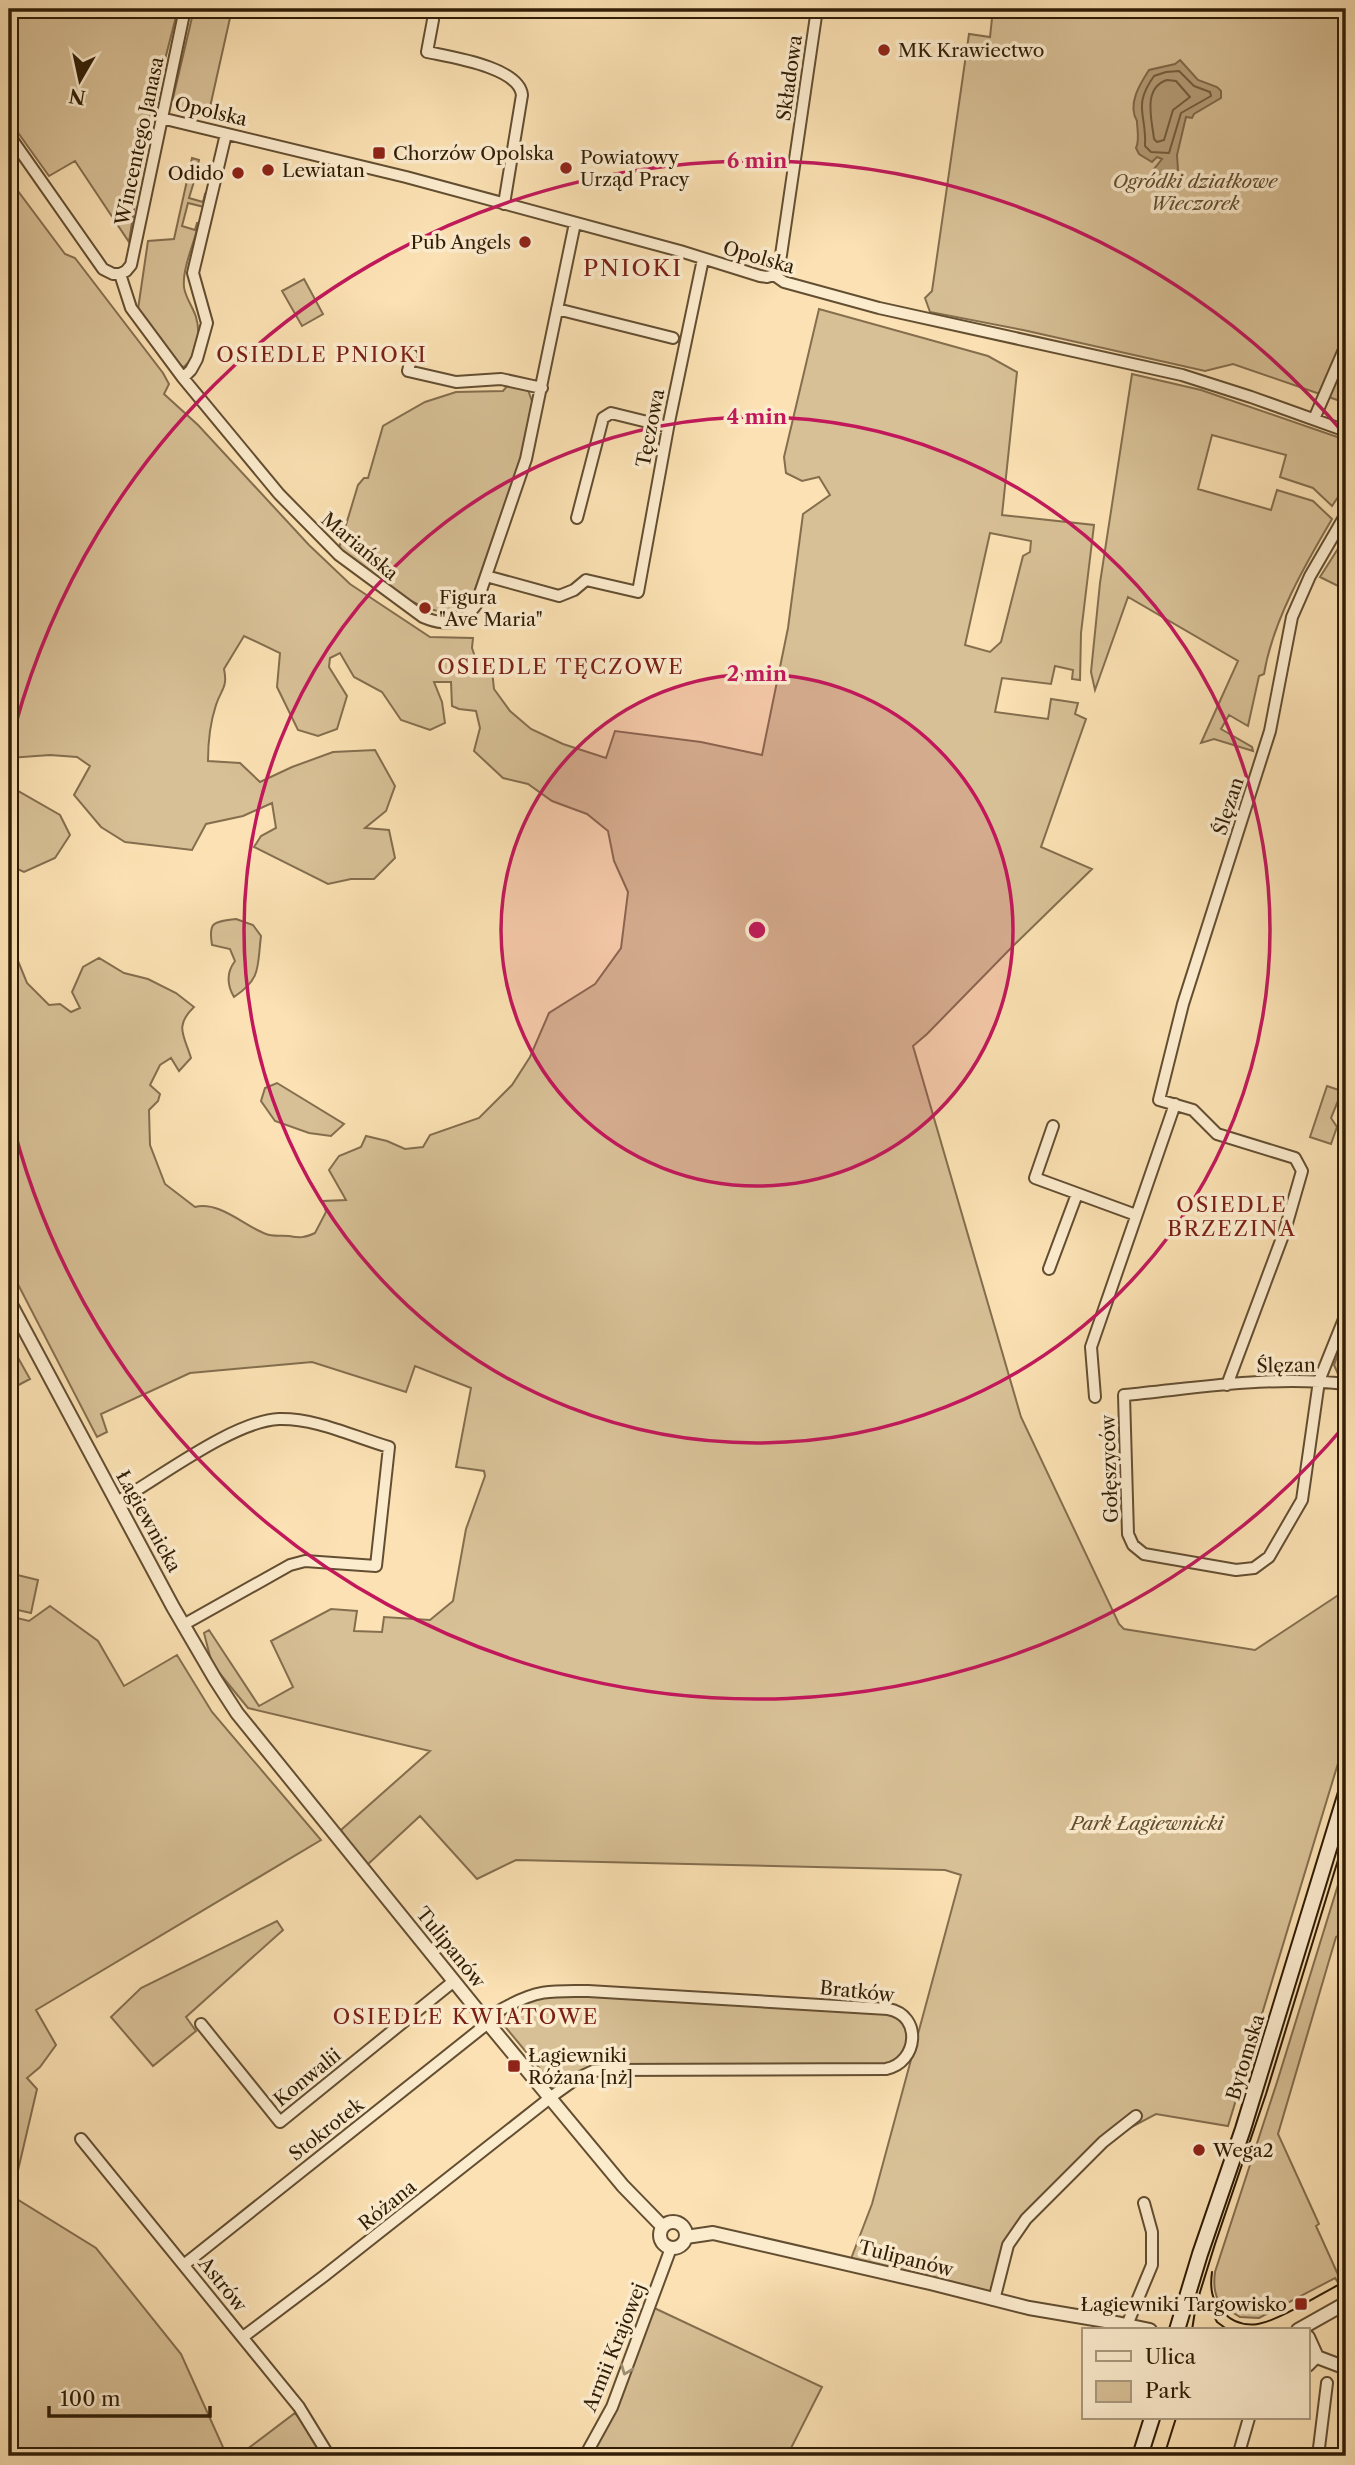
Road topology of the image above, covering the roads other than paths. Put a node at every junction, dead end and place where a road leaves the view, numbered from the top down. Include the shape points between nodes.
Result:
1 (185, 9) edge
2 (817, 9) edge
3 (433, 20) dead end
4 (161, 118) junction
5 (226, 134) junction
6 (9, 135) edge
7 (504, 204) junction
8 (575, 223) junction
9 (704, 259) junction
10 (120, 274) junction
11 (774, 275) junction
12 (557, 309) junction
13 (673, 338) dead end
14 (1346, 345) edge
15 (412, 355) dead end
16 (183, 378) junction
17 (541, 388) junction
18 (1314, 419) junction
19 (668, 427) junction
20 (1346, 431) edge
21 (1346, 514) edge
22 (577, 518) dead end
23 (486, 576) junction
24 (1175, 1104) junction
25 (1054, 1126) dead end
26 (1077, 1194) junction
27 (1136, 1215) junction
28 (1049, 1269) dead end
29 (9, 1301) edge
30 (1346, 1314) edge
31 (1320, 1381) junction
32 (1346, 1384) edge
33 (1227, 1385) junction
34 (1124, 1395) joint
35 (1095, 1397) dead end
36 (117, 1502) junction
37 (183, 1625) junction
38 (267, 1752) joint
39 (1346, 1793) edge
40 (454, 1981) junction
41 (487, 2022) junction
42 (201, 2024) dead end
43 (550, 2098) junction
44 (1136, 2116) dead end
45 (81, 2139) dead end
46 (1144, 2203) dead end
47 (663, 2227) junction
48 (686, 2237) junction
49 (671, 2248) junction
50 (185, 2264) junction
51 (994, 2300) junction
52 (1346, 2303) edge
53 (1127, 2325) junction
54 (1141, 2328) edge
55 (1178, 2328) edge
56 (1308, 2328) edge
57 (243, 2337) junction
58 (1312, 2362) edge
59 (1346, 2368) edge
60 (1327, 2383) dead end
61 (1151, 2420) edge
62 (1248, 2420) edge
63 (329, 2456) edge
64 (585, 2456) edge
65 (1140, 2456) edge
66 (1238, 2456) edge
67 (1318, 2456) edge

1 - 4 street, Wincentego Janasa
2 - 11 street, Składowa via 781,255
3 - 7 street via 427,52 480,65 521,87
4 - 5 street, Opolska
4 - 10 street, Wincentego Janasa via 131,265
5 - 7 street, Opolska
5 - 16 street via 193,273 207,323 197,359
6 - 10 street via 103,269
7 - 8 street, Opolska
8 - 9 street, Opolska
8 - 12 street, Mariańska
9 - 11 street, Opolska via 760,276
9 - 19 street, Tęczowa
10 - 16 street, Mariańska via 131,308
11 - 18 street, Opolska via 784,282 879,308 1182,375
12 - 13 street
12 - 17 street, Mariańska
14 - 18 street
15 - 17 street via 408,371 456,382 501,379
16 - 23 street, Mariańska via 313,530 423,617 437,622 463,621 476,605
17 - 23 street, Mariańska via 526,459
18 - 20 street, Opolska
19 - 22 street via 611,413 603,418
19 - 23 street, Tęczowa via 638,592 586,580 559,596
21 - 24 street, Ślęzan via 1310,576 1289,627 1270,731 1183,1004 1159,1100
24 - 27 street
24 - 33 street, Ślęzan via 1193,1110 1217,1134 1295,1158 1302,1171
25 - 26 street via 1035,1178
26 - 27 street
26 - 28 street
27 - 35 street via 1091,1347
29 - 36 street, Łagiewnicka
30 - 31 street, Gołęszyców
31 - 32 street, Ślęzan
31 - 33 street, Ślęzan
31 - 34 street, Gołęszyców via 1302,1500 1269,1557 1245,1570 1144,1554 1133,1545 1128,1534
33 - 34 street, Ślęzan
36 - 37 street, Łagiewnicka
36 - 37 street via 227,1436 278,1419 297,1420 389,1447 376,1566 290,1565
37 - 38 street, Łagiewnicka via 221,1689
38 - 40 street, Tulipanów
39 - 55 main road, Bytomska
40 - 41 street, Tulipanów
40 - 42 street, Konwalii via 280,2122
41 - 43 street, Tulipanów
41 - 43 street, Bratków via 522,1998 546,1991 888,2009 902,2014 911,2025 907,2056 887,2069 604,2070 576,2079
41 - 50 street, Stokrotek
43 - 47 street, Tulipanów
43 - 57 street, Różana
44 - 51 street via 1026,2218 1008,2245
45 - 50 street, Astrów
46 - 53 street via 1152,2232 1152,2265
47 - 48 street via 678,2223 685,2228
47 - 49 street via 660,2238
48 - 49 street via 681,2246
48 - 51 street, Tulipanów via 713,2233
49 -> 64 street, Armii Krajowej via 612,2407
50 - 57 street, Astrów
51 - 53 street, Tulipanów
52 - 56 street
53 - 54 street, Tulipanów
57 - 63 street, Astrów via 299,2407
58 - 59 street
60 - 67 street
61 - 65 main road
62 - 66 street

